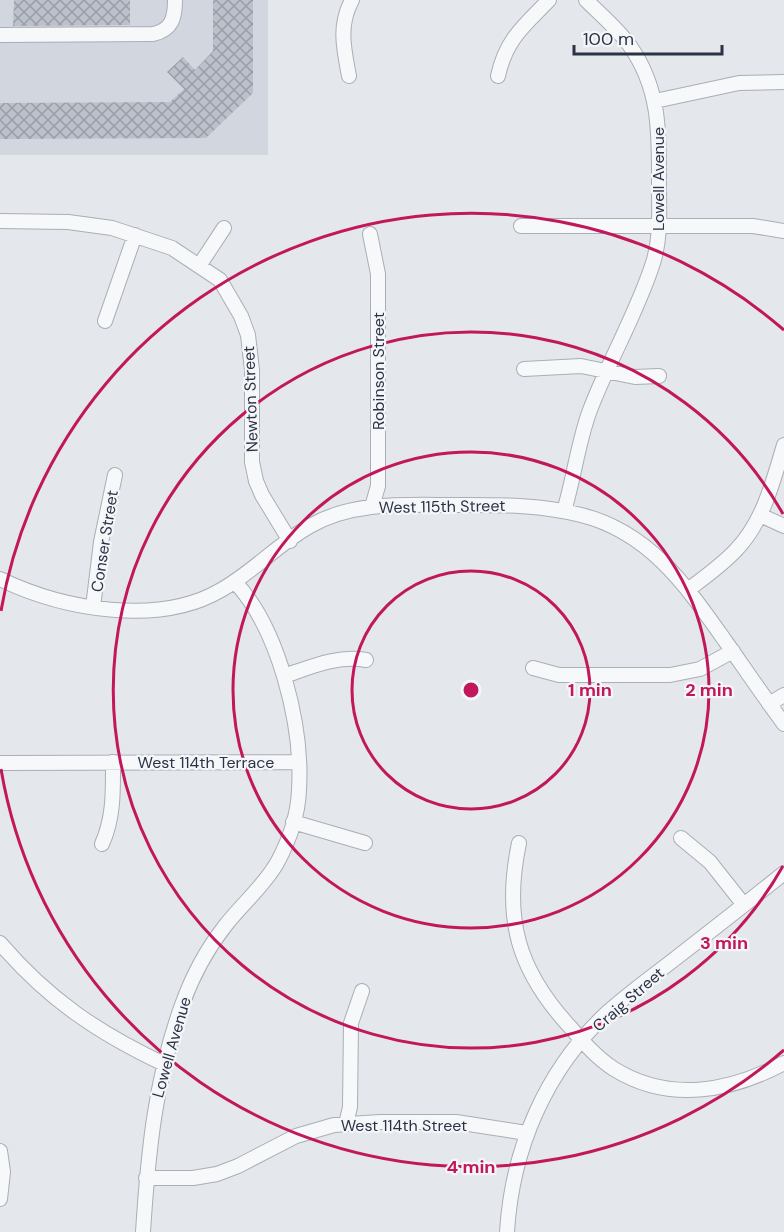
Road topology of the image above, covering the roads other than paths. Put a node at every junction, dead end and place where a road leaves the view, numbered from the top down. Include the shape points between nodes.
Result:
1 (175, 0) edge
2 (352, 0) edge
3 (549, 0) edge
4 (586, 0) edge
5 (0, 35) edge
6 (349, 76) dead end
7 (498, 76) dead end
8 (784, 82) edge
9 (655, 101) junction
10 (0, 221) edge
11 (521, 226) dead end
12 (659, 226) junction
13 (224, 228) dead end
14 (784, 231) edge
15 (370, 234) dead end
16 (135, 235) junction
17 (199, 266) junction
18 (105, 321) dead end
19 (524, 369) dead end
20 (606, 372) junction
21 (659, 376) dead end
22 (784, 445) edge
23 (115, 475) dead end
24 (372, 507) junction
25 (564, 511) junction
26 (760, 515) junction
27 (784, 526) edge
28 (290, 541) junction
29 (0, 579) edge
30 (235, 582) junction
31 (689, 589) junction
32 (93, 607) junction
33 (733, 651) junction
34 (366, 660) dead end
35 (533, 668) dead end
36 (284, 676) junction
37 (784, 695) edge
38 (770, 704) junction
39 (784, 724) edge
40 (113, 762) junction
41 (299, 762) junction
42 (0, 763) edge
43 (293, 822) junction
44 (681, 838) dead end
45 (365, 843) dead end
46 (519, 843) dead end
47 (102, 844) dead end
48 (784, 873) edge
49 (744, 905) junction
50 (0, 943) edge
51 (362, 991) dead end
52 (582, 1041) junction
53 (784, 1063) edge
54 (164, 1064) junction
55 (346, 1124) junction
56 (527, 1134) junction
57 (0, 1151) edge
58 (146, 1179) junction
59 (0, 1199) edge
60 (143, 1232) edge
61 (507, 1232) edge

1 - 5 street via 172,22 167,29 153,34
2 - 6 street via 342,42
3 - 7 street via 507,47
4 - 9 street, Lowell Avenue via 630,46
8 - 9 street via 739,82
9 - 12 street, Lowell Avenue
10 - 16 street, Newton Street via 68,222
11 - 12 street
12 - 14 street via 753,226
12 - 20 street, Lowell Avenue via 654,261
13 - 17 street
15 - 24 street, Robinson Street via 379,305 378,486
16 - 17 street, Newton Street via 172,248
16 - 18 street
17 - 28 street, Newton Street via 220,280 248,335 252,462 262,495
19 - 20 street via 572,366
20 - 21 street
20 - 25 street, Lowell Avenue via 589,413
22 - 26 street
23 - 32 street, Conser Street via 102,533
24 - 25 street, West 115th Street via 521,505
24 - 28 street, West 115th Street via 311,525
25 - 31 street, West 115th Street via 621,532 666,564
26 - 27 street
26 - 31 street via 736,550
28 - 30 street, West 115th Street
29 - 32 street, West 115th Street via 57,600
30 - 32 street, West 115th Street via 194,602 171,608
30 - 36 street, Lowell Avenue via 258,613
31 - 33 street, West 115th Street
33 - 35 street via 700,669 670,675 559,675
33 - 38 street, West 115th Street
34 - 36 street via 331,661
36 - 41 street, Lowell Avenue via 295,720
37 - 38 street
38 - 39 street, West 115th Street
40 - 41 street, West 114th Terrace
40 - 42 street, West 114th Terrace
40 - 47 street, West 114th Terrace via 112,813
41 - 43 street, Lowell Avenue
43 - 45 street
43 - 54 street, Lowell Avenue via 285,846 263,884 210,946 182,1004
44 - 49 street via 710,862
46 - 52 street via 512,894 518,941 537,987
48 - 49 street, Craig Street
49 - 52 street, Craig Street via 609,1011
50 - 54 street via 64,1007 119,1042
51 - 55 street via 351,1023 350,1107
52 - 53 street via 622,1073 650,1086 672,1090 717,1088
52 - 56 street, Craig Street via 556,1074
54 - 58 street, Lowell Avenue via 154,1108
55 - 56 street, West 114th Street via 456,1122
55 - 58 street, West 114th Street via 296,1136 217,1174
56 - 61 street, Craig Street via 513,1182
57 - 59 street
58 - 60 street, Lowell Avenue

